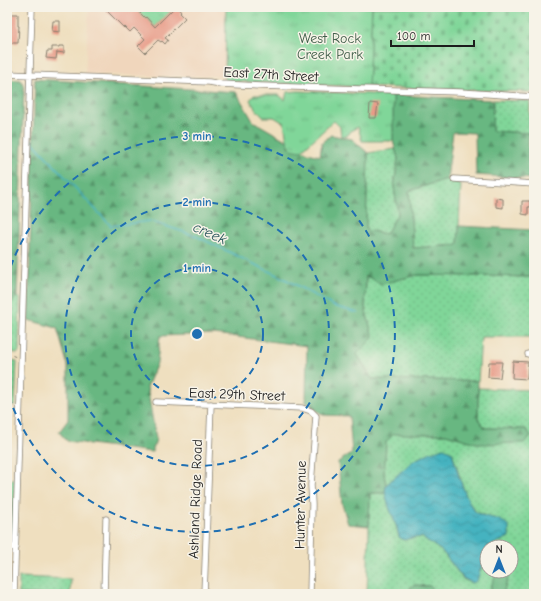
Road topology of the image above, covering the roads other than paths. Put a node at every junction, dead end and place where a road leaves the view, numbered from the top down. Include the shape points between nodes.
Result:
1 (32, 7) edge
2 (7, 74) edge
3 (30, 75) junction
4 (534, 96) edge
5 (454, 178) dead end
6 (534, 184) edge
7 (156, 402) dead end
8 (211, 404) junction
9 (316, 416) joint
10 (106, 519) dead end
11 (7, 546) edge
12 (16, 548) junction
13 (14, 594) edge
14 (104, 594) edge
15 (204, 594) edge
16 (310, 594) edge

1 - 3 street
2 - 3 street, East 27th Street
3 - 4 street, East 27th Street
3 - 12 street
5 - 6 street
7 - 8 street, East 29th Street
8 - 9 street, East 29th Street via 302,408
8 - 15 street, Ashland Ridge Road
9 - 16 street, Hunter Avenue via 311,485
10 - 14 street
11 - 12 street
12 - 13 street

